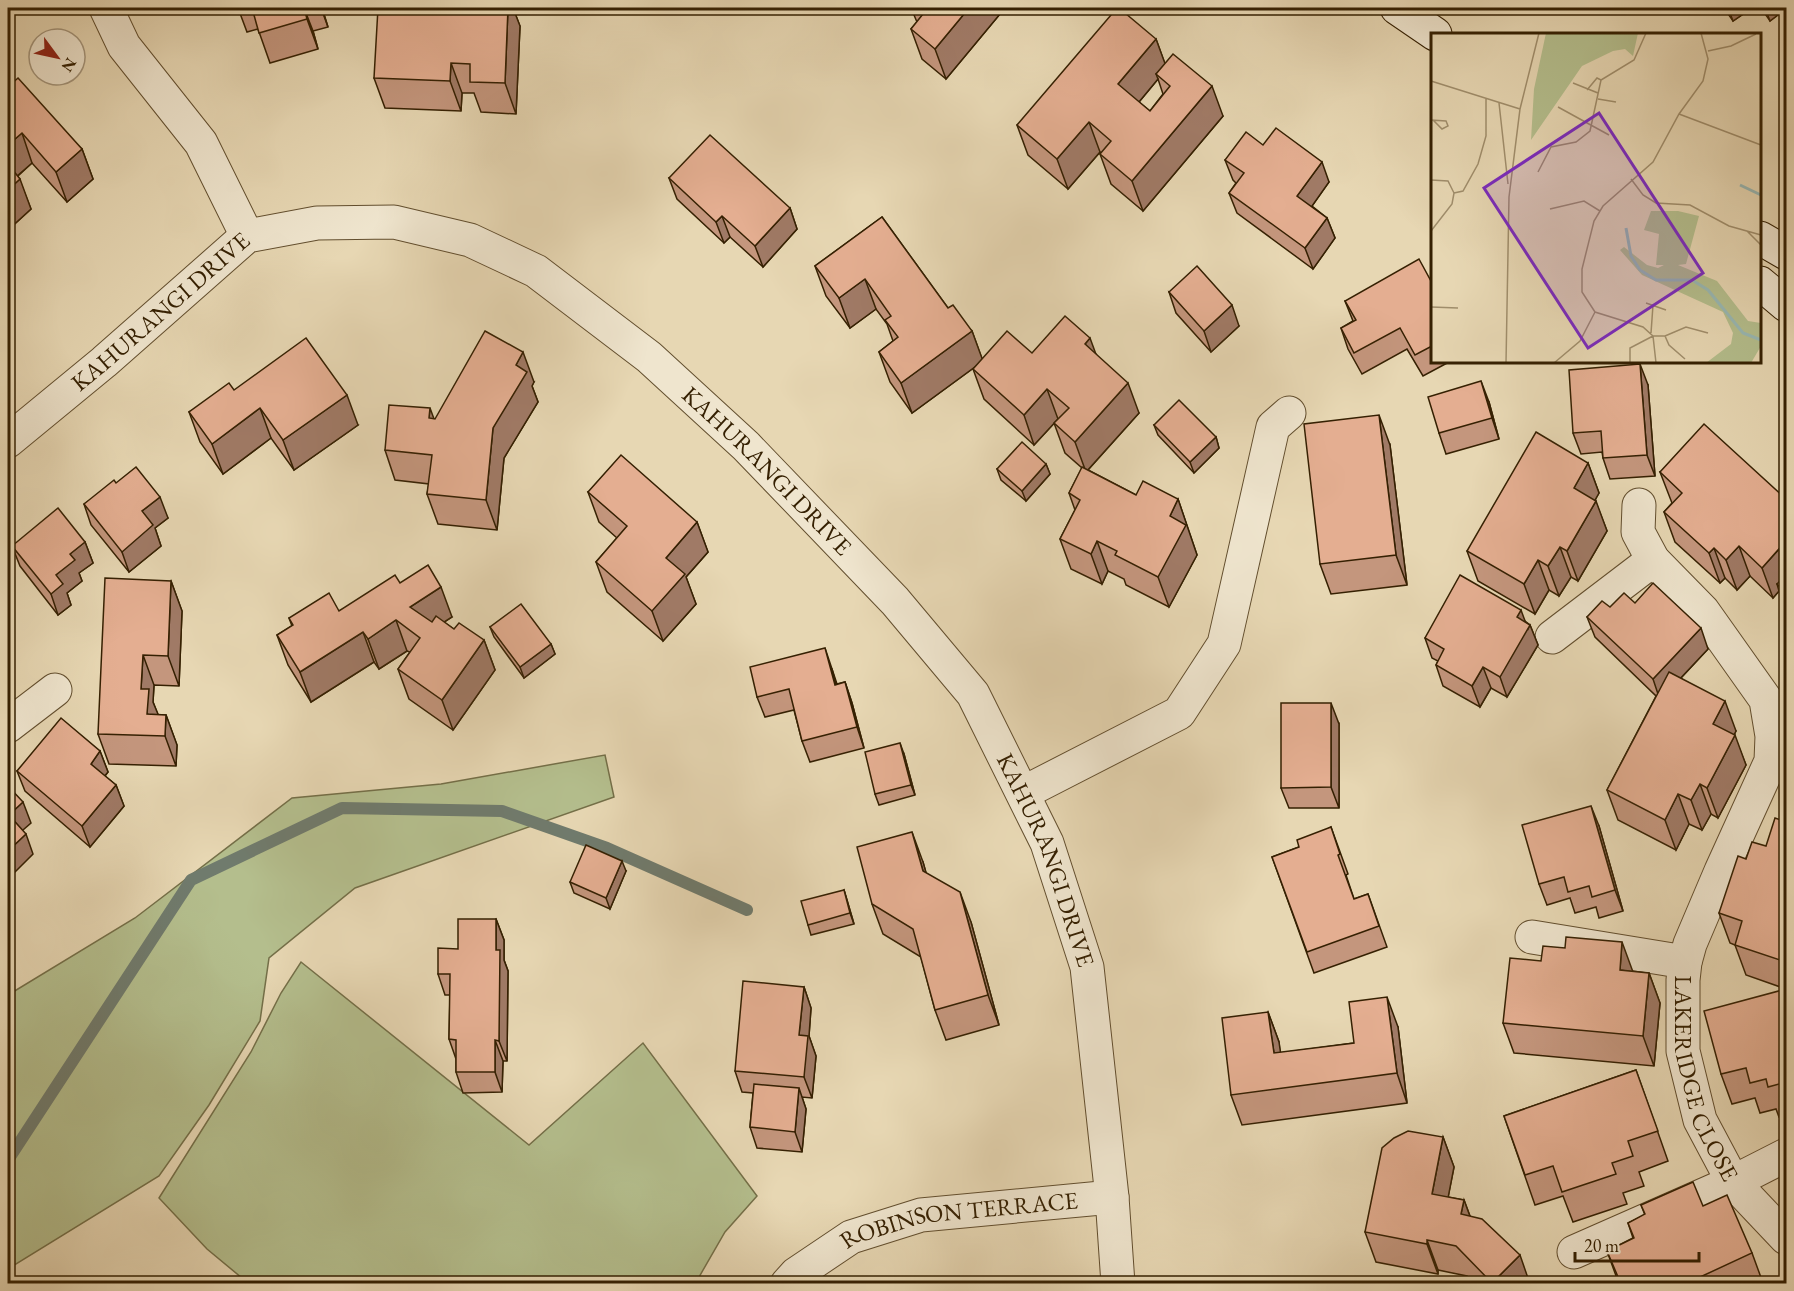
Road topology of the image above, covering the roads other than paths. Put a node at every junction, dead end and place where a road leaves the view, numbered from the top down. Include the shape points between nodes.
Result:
1 (106, 8) edge
2 (1397, 8) edge
3 (1434, 33) edge
4 (247, 236) junction
5 (1761, 239) edge
6 (1786, 253) edge
7 (1761, 284) edge
8 (1786, 305) edge
9 (1289, 413) dead end
10 (8, 441) edge
11 (1640, 505) dead end
12 (1653, 560) junction
13 (1552, 637) dead end
14 (55, 690) dead end
15 (8, 726) edge
16 (1023, 793) junction
17 (1532, 937) dead end
18 (1685, 962) junction
19 (1786, 1155) edge
20 (1733, 1182) junction
21 (1112, 1197) junction
22 (1786, 1238) edge
23 (1574, 1252) dead end
24 (788, 1284) edge
25 (1118, 1284) edge

1 - 4 street via 124,46 201,143
2 - 3 street
4 - 10 street, KAHURANGI DRIVE
4 - 16 street, KAHURANGI DRIVE via 317,223 394,222 470,240 536,271 658,365 746,446 895,601 973,694
5 - 6 street
7 - 8 street
9 - 16 street via 1273,427 1224,644 1179,713
11 - 12 street, LAKERIDGE CLOSE via 1638,532
12 - 13 street
12 - 18 street, LAKERIDGE CLOSE via 1703,611 1766,700 1772,736 1772,760 1720,871
14 - 15 street
16 - 21 street, KAHURANGI DRIVE via 1047,843 1087,967
17 - 18 street
18 - 20 street, LAKERIDGE CLOSE via 1683,1051 1700,1119
19 - 20 street
20 - 22 street, LAKERIDGE CLOSE
20 - 23 street
21 - 24 street, ROBINSON TERRACE via 921,1215 851,1237 796,1274
21 - 25 street, KAHURANGI DRIVE

